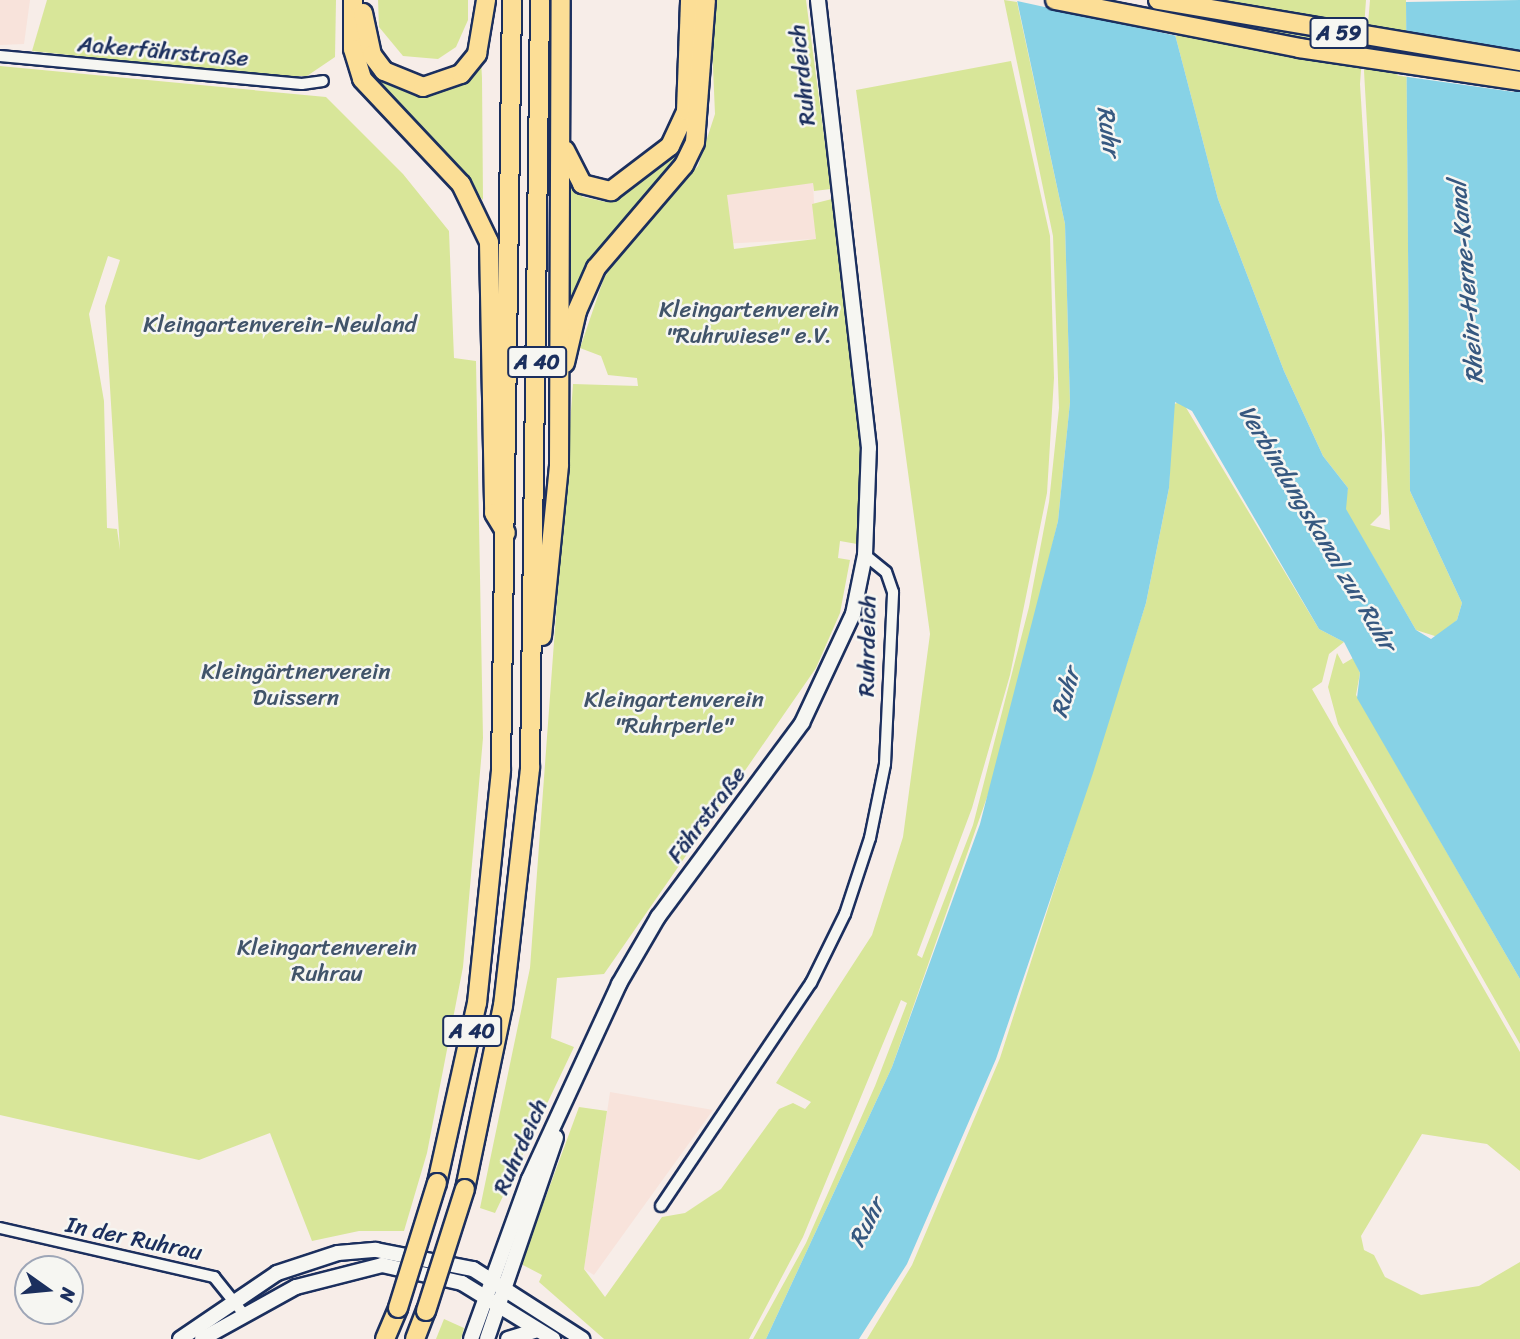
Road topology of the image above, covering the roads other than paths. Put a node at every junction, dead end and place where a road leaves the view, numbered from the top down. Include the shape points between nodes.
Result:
1 (353, 0) edge
2 (363, 0) edge
3 (486, 0) edge
4 (505, 0) edge
5 (512, 0) edge
6 (540, 0) edge
7 (561, 0) edge
8 (690, 0) edge
9 (706, 0) edge
10 (818, 0) edge
11 (1055, 0) edge
12 (1158, 0) edge
13 (0, 56) edge
14 (1520, 61) edge
15 (323, 81) dead end
16 (1520, 81) edge
17 (561, 85) junction
18 (513, 127) junction
19 (560, 397) junction
20 (506, 534) junction
21 (865, 555) junction
22 (535, 667) junction
23 (569, 1097) joint
24 (661, 1206) dead end
25 (0, 1228) edge
26 (499, 1281) junction
27 (233, 1299) junction
28 (491, 1300) junction
29 (243, 1313) junction
30 (537, 1330) junction
31 (180, 1339) edge
32 (202, 1339) edge
33 (385, 1339) edge
34 (415, 1339) edge
35 (471, 1339) edge
36 (487, 1339) edge
37 (508, 1339) edge
38 (553, 1339) edge
39 (582, 1339) edge

1 - 20 highway via 353,49 362,79 468,193 489,242 494,513
2 - 3 highway via 372,55 401,82 423,87 461,74 477,54
4 - 18 highway
5 - 18 highway, A 40
6 - 22 highway, A 40
7 - 17 highway
8 - 17 highway via 687,111 670,146 628,184 594,190 572,172 565,159
9 - 19 highway via 695,142 684,165 596,268 574,320
10 - 21 main road, Ruhrdeich via 866,411
11 - 16 highway, A 59 via 1325,53
12 - 14 highway, A 59
13 - 15 street, Aakerfährstraße via 302,84
17 - 19 highway
18 - 20 highway, A 40
19 - 22 highway via 558,513
20 - 33 highway, A 40, bridge via 502,743 489,915 466,1062 437,1183
21 - 23 main road, Fährstraße via 853,614 829,678 777,761 658,917 619,984
21 - 24 street, Ruhrdeich via 887,572 893,592 885,764 870,838 845,914 810,983
22 - 34 highway, A 40, bridge via 522,880 465,1189
23 - 26 main road, Ruhrdeich
25 - 27 street, In der Ruhrau via 157,1269 208,1275
26 - 27 main road via 446,1259 376,1250 304,1263
26 - 28 main road, Ruhrdeich
26 - 39 main road
27 - 29 street, In der Ruhrau
27 - 31 main road
28 - 29 main road via 438,1274 382,1265 310,1281
28 - 30 main road
28 - 35 main road, Ruhrdeich
28 - 36 main road, Ruhrdeich
29 - 32 main road
30 - 37 main road
30 - 38 main road

